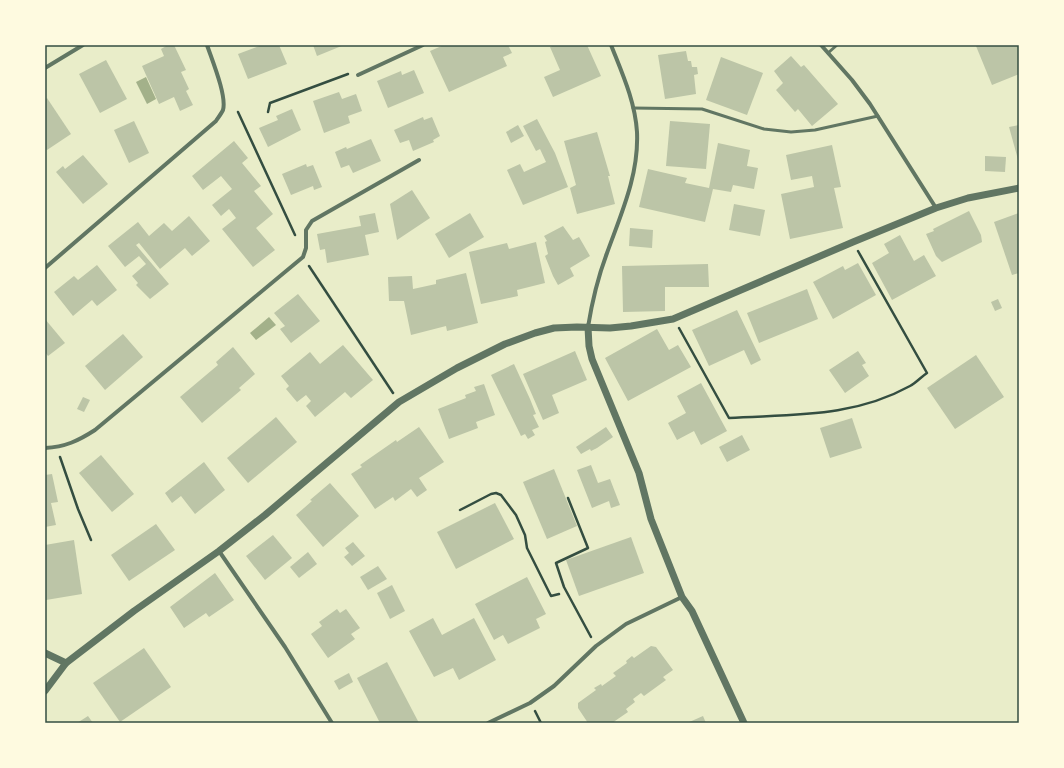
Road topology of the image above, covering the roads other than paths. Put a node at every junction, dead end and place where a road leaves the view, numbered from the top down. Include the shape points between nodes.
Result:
1 (83, 45) edge
2 (207, 45) edge
3 (423, 45) edge
4 (610, 45) edge
5 (821, 45) edge
6 (837, 45) edge
7 (828, 53) junction
8 (45, 68) edge
9 (358, 74) road end
10 (633, 108) junction
11 (878, 116) junction
12 (419, 160) dead end
13 (1019, 188) edge
14 (936, 208) junction
15 (45, 268) edge
16 (588, 327) junction
17 (45, 448) edge
18 (219, 550) junction
19 (682, 597) junction
20 (45, 653) edge
21 (66, 663) junction
22 (45, 691) edge
23 (332, 723) edge
24 (488, 723) edge
25 (744, 723) edge

1 - 8 street
2 - 15 street via 222,96 223,110 216,121
3 - 9 street
4 - 10 street
5 - 7 street
6 - 7 lane
7 - 11 street via 852,80
10 - 11 lane via 702,109 764,129 791,132 815,130
10 - 16 street via 637,148 632,181 603,264
11 - 14 street
12 - 17 street via 312,220 306,230 303,257 104,422 78,440 58,447
13 - 14 street via 968,198
14 - 16 street via 673,319 610,328
16 - 18 street via 554,328 505,344 457,368 400,402 265,515
16 - 19 street via 592,359 639,473 651,518
18 - 21 street
18 - 23 street via 285,647
19 - 24 street via 626,624 596,646 554,686 530,703
19 - 25 street via 692,611
20 - 21 street
21 - 22 street

